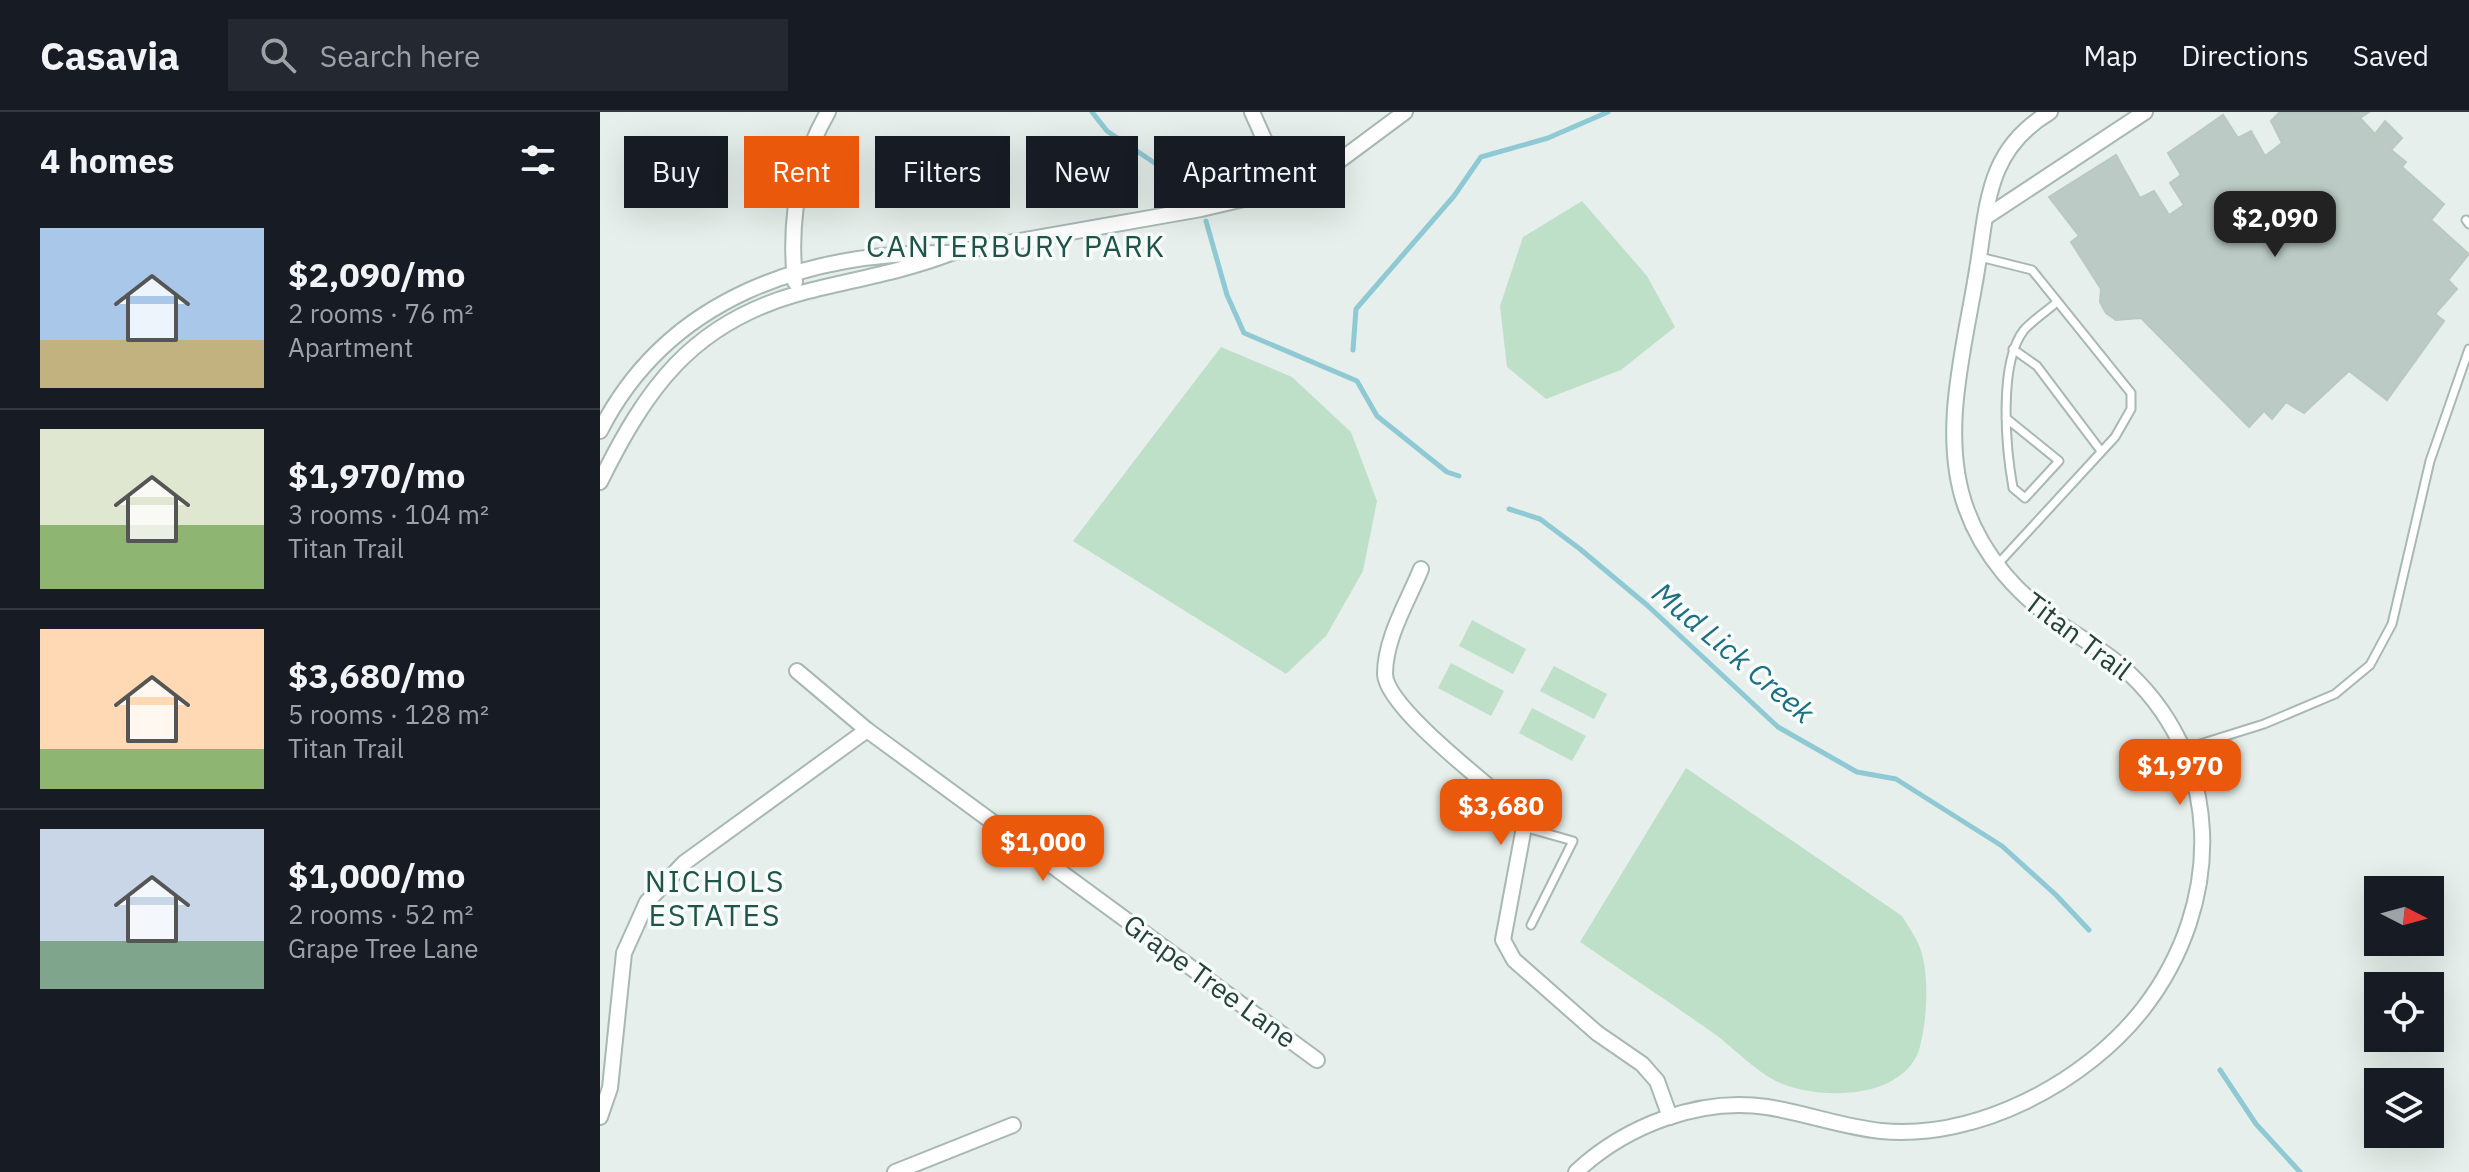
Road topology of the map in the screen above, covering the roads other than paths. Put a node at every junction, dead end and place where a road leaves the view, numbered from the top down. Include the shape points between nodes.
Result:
1 (828, 112) edge
2 (1252, 112) edge
3 (1405, 112) edge
4 (2050, 112) edge
5 (2145, 112) edge
6 (1263, 136) edge
7 (1345, 157) edge
8 (1205, 208) edge
9 (1986, 217) junction
10 (951, 253) junction
11 (1979, 256) junction
12 (794, 273) junction
13 (796, 295) junction
14 (2057, 302) junction
15 (2013, 349) junction
16 (2469, 349) edge
17 (2006, 418) junction
18 (600, 431) edge
19 (2101, 451) junction
20 (600, 482) edge
21 (1997, 565) junction
22 (1421, 569) dead end
23 (797, 671) dead end
24 (867, 730) junction
25 (2184, 749) junction
26 (1524, 827) junction
27 (1531, 925) dead end
28 (1317, 1060) dead end
29 (600, 1117) edge
30 (1670, 1117) junction
31 (1013, 1125) dead end
32 (895, 1172) edge
33 (1576, 1172) edge

1 - 12 street via 797,192
2 - 6 street
3 - 7 street
4 - 9 street, Titan Trail via 2018,135 2005,152 1995,171
5 - 9 street
8 - 10 street
9 - 11 street, Titan Trail
10 - 12 street via 897,254
10 - 13 street via 882,276
11 - 14 lane via 2032,270
11 - 21 street, Titan Trail via 1954,453 1967,510
12 - 13 street
12 - 18 street via 752,287 692,321 631,381
13 - 20 street via 740,316 685,355 641,405
14 - 15 lane via 2025,330
14 - 19 lane via 2131,393 2131,409
15 - 17 lane
15 - 19 lane via 2037,366
16 - 25 lane via 2430,461 2392,624 2370,665 2335,694
17 - 17 lane via 2013,488 2025,498 2059,461
19 - 21 lane
21 - 25 street, Titan Trail via 2019,591 2138,682
22 - 26 street via 1391,640 1385,676 1391,692 1406,713 1512,806
23 - 24 street, Grape Tree Lane
24 - 28 street, Grape Tree Lane
24 - 29 street via 684,863 647,902 624,953 610,1088
25 - 30 street, Titan Trail via 2198,799 2202,848 2202,872 2186,935 2163,982 2139,1013 2057,1086 1986,1116 1913,1131 1881,1131 1751,1106 1715,1106
26 - 27 lane via 1573,841
26 - 30 street via 1503,940 1514,960 1597,1033 1642,1064 1657,1081
30 - 33 street, Titan Trail via 1611,1144
31 - 32 street

